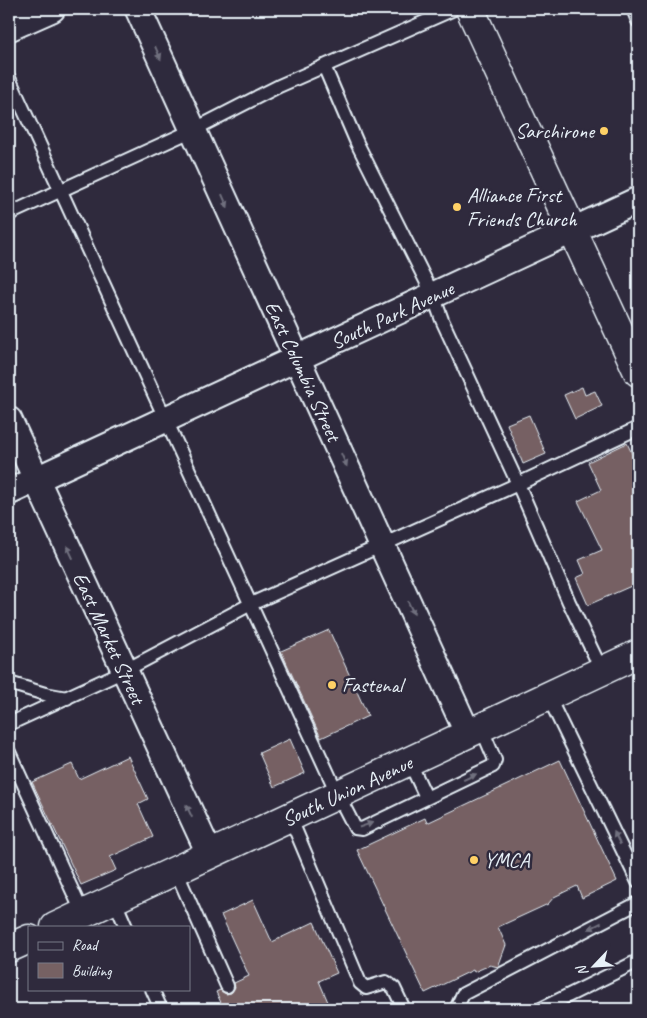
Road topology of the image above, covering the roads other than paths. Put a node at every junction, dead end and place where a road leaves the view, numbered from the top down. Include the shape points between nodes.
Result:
1 (52, 9) edge
2 (138, 9) edge
3 (454, 9) edge
4 (470, 9) edge
5 (633, 9) edge
6 (638, 21) edge
7 (9, 28) edge
8 (324, 66) junction
9 (9, 78) edge
10 (193, 130) junction
11 (61, 190) junction
12 (638, 200) edge
13 (9, 214) edge
14 (572, 231) junction
15 (433, 295) junction
16 (297, 358) junction
17 (638, 372) edge
18 (166, 419) junction
19 (9, 420) edge
20 (638, 428) edge
21 (36, 479) junction
22 (518, 484) junction
23 (9, 492) edge
24 (382, 545) junction
25 (251, 604) junction
26 (638, 654) edge
27 (124, 671) junction
28 (602, 671) junction
29 (9, 683) edge
30 (548, 696) junction
31 (67, 698) junction
32 (9, 724) edge
33 (475, 730) junction
34 (9, 752) edge
35 (410, 761) junction
36 (338, 795) junction
37 (426, 797) junction
38 (290, 818) junction
39 (210, 855) junction
40 (176, 871) junction
41 (638, 882) edge
42 (114, 899) junction
43 (638, 903) edge
44 (83, 914) junction
45 (57, 926) edge
46 (126, 926) edge
47 (28, 939) edge
48 (9, 948) edge
49 (638, 961) edge
50 (227, 986) dead end
51 (152, 990) edge
52 (157, 1008) edge
53 (404, 1009) edge
54 (456, 1009) edge
55 (541, 1009) edge

1 - 7 street
2 -> 10 street, East Columbia Street
3 - 8 lane
4 - 14 main road
5 - 6 lane
8 - 10 lane
8 - 15 lane via 357,143
9 - 11 lane
10 - 11 lane
10 -> 16 street, East Columbia Street
11 - 13 lane
11 - 18 lane
12 - 14 street, South Park Avenue
14 - 15 street, South Park Avenue
14 - 17 main road
15 - 16 street, South Park Avenue
15 - 22 lane
16 - 18 street, South Park Avenue
16 -> 24 street, East Columbia Street
18 - 21 street, South Park Avenue
18 - 25 lane
19 - 21 street, East Market Street
20 - 22 lane
21 - 23 street, South Park Avenue
27 -> 21 street, East Market Street
22 - 24 lane
22 - 28 lane
24 - 25 lane
24 -> 33 street, East Columbia Street
25 - 27 lane
25 - 36 lane
26 - 28 main road, South Union Avenue
27 - 31 lane
39 -> 27 street, East Market Street
28 - 30 main road, South Union Avenue
29 - 31 lane
30 - 33 main road, South Union Avenue
41 -> 30 lane
31 - 32 lane
33 - 35 main road, South Union Avenue
37 -> 33 lane via 493,766 495,760
34 - 44 lane
35 - 36 main road, South Union Avenue
35 - 37 lane
36 -> 37 lane via 355,828 362,829
36 - 38 main road, South Union Avenue
38 - 39 main road, South Union Avenue
38 - 53 lane via 360,983 366,988 386,982 394,988
39 - 40 main road, South Union Avenue
40 - 42 main road, South Union Avenue
40 - 50 lane
42 - 44 main road, South Union Avenue
42 - 46 lane
43 -> 54 lane via 462,994
44 - 45 main road, South Union Avenue
47 - 48 main road
49 - 55 lane
51 - 52 lane

